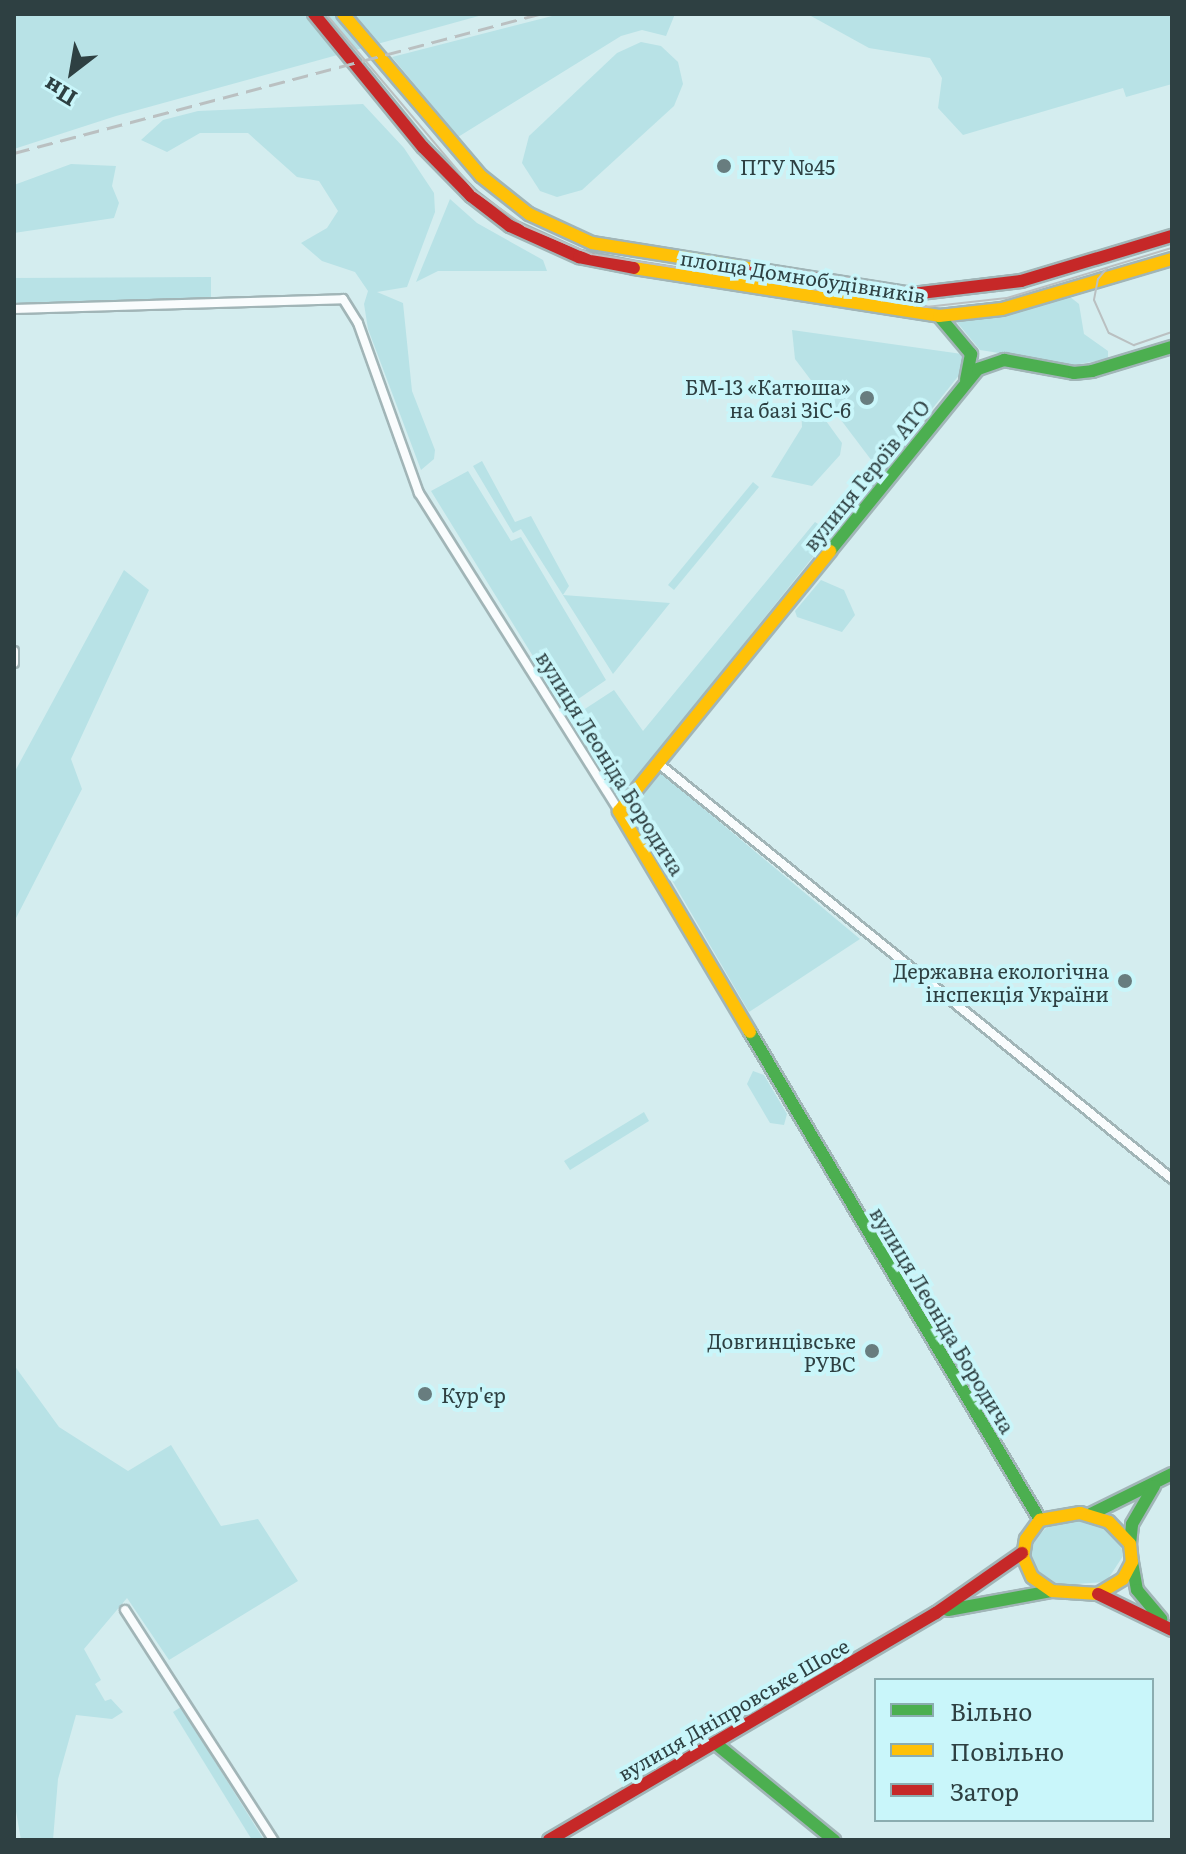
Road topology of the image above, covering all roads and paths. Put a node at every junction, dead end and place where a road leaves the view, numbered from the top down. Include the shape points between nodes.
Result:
1 (314, 14) edge
2 (343, 14) edge
3 (1172, 236) edge
4 (1172, 259) edge
5 (14, 309) edge
6 (939, 316) junction
7 (1172, 347) edge
8 (965, 383) junction
9 (14, 651) edge
10 (14, 663) edge
11 (658, 763) junction
12 (619, 811) junction
13 (1172, 1179) edge
14 (1172, 1474) edge
15 (1154, 1485) junction
16 (1091, 1514) junction
17 (1040, 1520) junction
18 (1130, 1544) junction
19 (1022, 1553) junction
20 (1132, 1562) junction
21 (1052, 1591) junction
22 (1098, 1594) junction
23 (125, 1610) dead end
24 (936, 1613) junction
25 (1169, 1628) edge
26 (715, 1743) junction
27 (273, 1840) edge
28 (549, 1840) edge
29 (834, 1840) edge

1 - 6 main road, площа Домнобудівників via 423,147 489,211 555,248 660,275
2 - 3 main road, площа Домнобудівників via 446,140 508,200 572,236 662,257 912,294 997,287
4 - 6 main road, площа Домнобудівників via 1002,309
5 - 12 street, вулиця Леоніда Бородича via 343,299 358,323 425,504
6 - 8 main road via 971,354
7 - 8 main road, вулиця Героїв АТО via 1074,373 994,360
8 - 11 main road, вулиця Героїв АТО
9 - 10 street
11 - 12 main road, вулиця Героїв АТО
11 - 13 street
12 - 17 main road, вулиця Леоніда Бородича
14 - 15 main road
15 - 16 main road
15 - 18 main road via 1132,1524
16 - 17 main road
16 - 18 main road via 1115,1526
17 - 19 main road
18 - 20 main road
19 - 21 main road via 1032,1577
19 - 24 main road, вулиця Дніпровське Шосе
20 - 22 main road via 1123,1579
20 - 25 main road via 1137,1590
21 - 22 main road
21 - 24 main road
22 - 25 main road
23 - 27 street
24 - 26 main road, вулиця Дніпровське Шосе
26 - 28 main road, вулиця Дніпровське Шосе
26 - 29 main road

